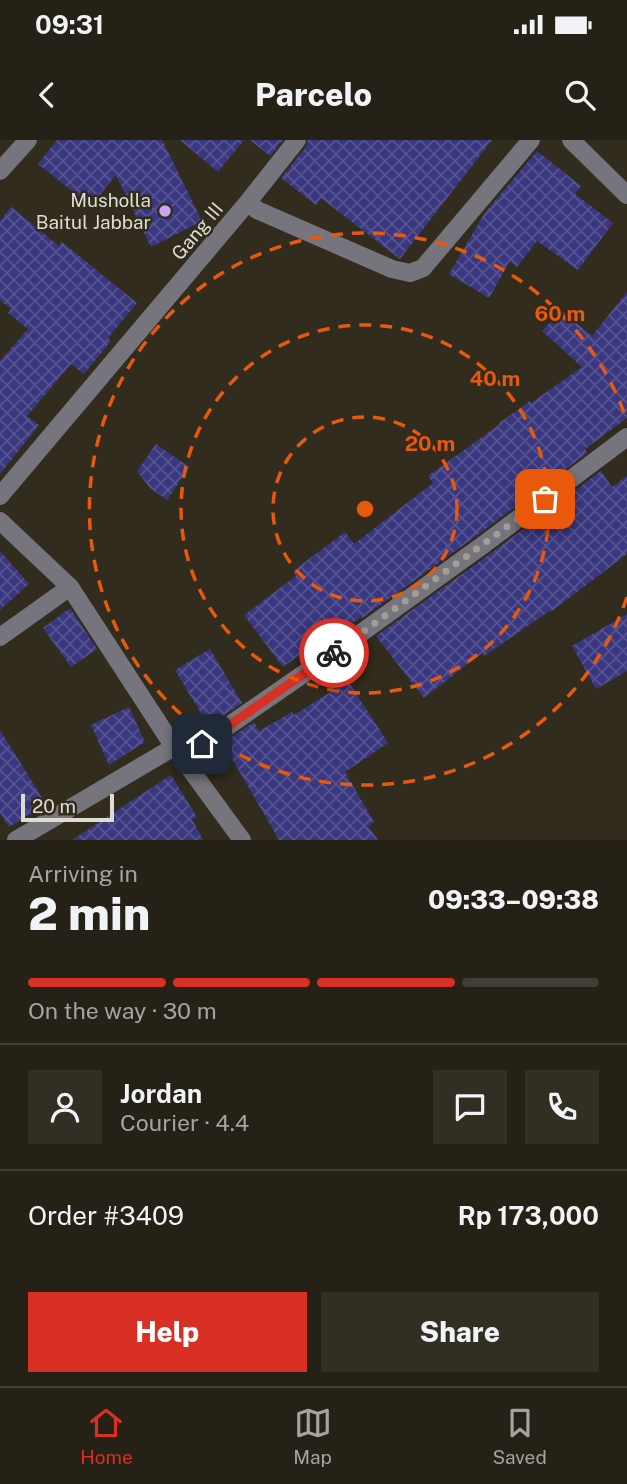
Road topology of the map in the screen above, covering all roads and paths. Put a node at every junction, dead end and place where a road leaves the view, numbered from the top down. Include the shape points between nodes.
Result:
1 (28, 140) edge
2 (297, 140) edge
3 (531, 140) edge
4 (570, 140) edge
5 (0, 172) edge
6 (627, 195) edge
7 (248, 202) junction
8 (627, 437) edge
9 (0, 496) edge
10 (0, 521) edge
11 (70, 587) junction
12 (0, 637) edge
13 (178, 752) junction
14 (16, 840) edge
15 (242, 840) edge

1 - 5 street
2 - 7 street
3 - 7 street, Gang III via 424,268 410,272 392,269
4 - 6 street
7 - 9 street, Gang III
8 - 13 street via 337,651
10 - 11 street
11 - 12 street
11 - 13 street
13 - 14 street
13 - 15 street

